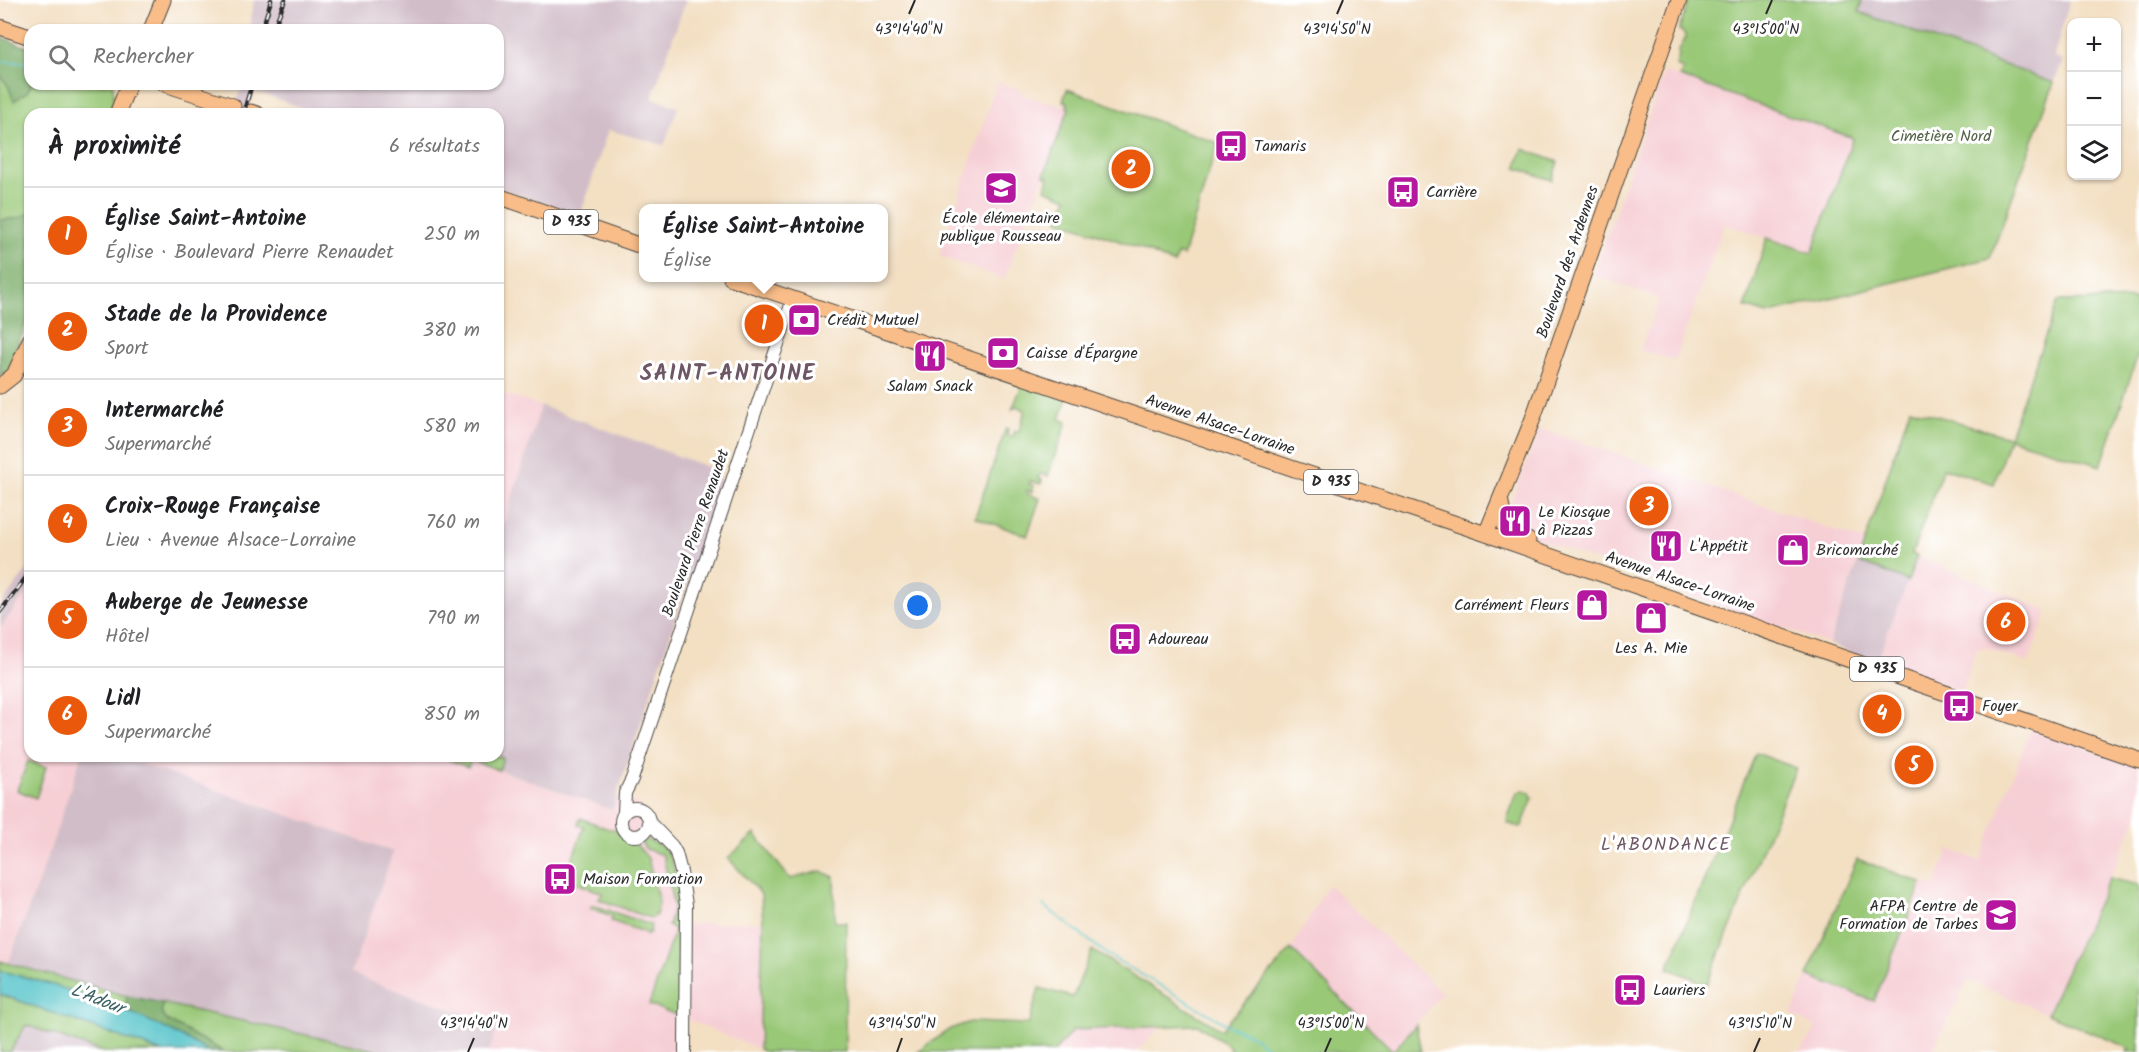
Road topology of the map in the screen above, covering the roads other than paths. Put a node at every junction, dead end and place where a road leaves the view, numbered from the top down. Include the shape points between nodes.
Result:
1 (164, 0) edge
2 (1679, 0) edge
3 (154, 24) edge
4 (0, 27) edge
5 (24, 35) edge
6 (127, 90) edge
7 (184, 90) edge
8 (234, 106) dead end
9 (119, 108) edge
10 (504, 198) edge
11 (639, 245) edge
12 (743, 282) edge
13 (793, 299) junction
14 (24, 353) edge
15 (0, 386) edge
16 (1502, 497) junction
17 (1486, 534) junction
18 (1615, 579) junction
19 (2139, 760) edge
20 (632, 778) junction
21 (638, 808) junction
22 (624, 812) junction
23 (649, 822) junction
24 (639, 836) junction
25 (663, 838) junction
26 (685, 1052) edge

1 - 3 main road
2 - 16 main road, Boulevard des Ardennes
4 - 5 main road
6 - 9 main road
7 - 8 main road
10 - 11 main road, D 935
12 - 13 main road, Avenue Alsace-Lorraine / D 935
13 - 17 main road, Avenue Alsace-Lorraine / D 935
13 - 20 street, Boulevard Pierre Renaudet
14 - 15 main road via 14,375
16 - 17 main road, Boulevard des Ardennes
16 - 18 main road via 1503,523 1512,533 1598,566
17 - 18 main road, Avenue Alsace-Lorraine / D 935
18 - 19 main road, Avenue Alsace-Lorraine / D 935
20 - 21 street, Boulevard Pierre Renaudet
20 - 22 street, Boulevard Pierre Renaudet via 625,793
21 - 22 street
21 - 23 street via 645,811
22 - 24 street via 622,828 630,836
23 - 24 street
23 - 25 street
24 - 25 street
25 - 26 street via 676,853 686,905

